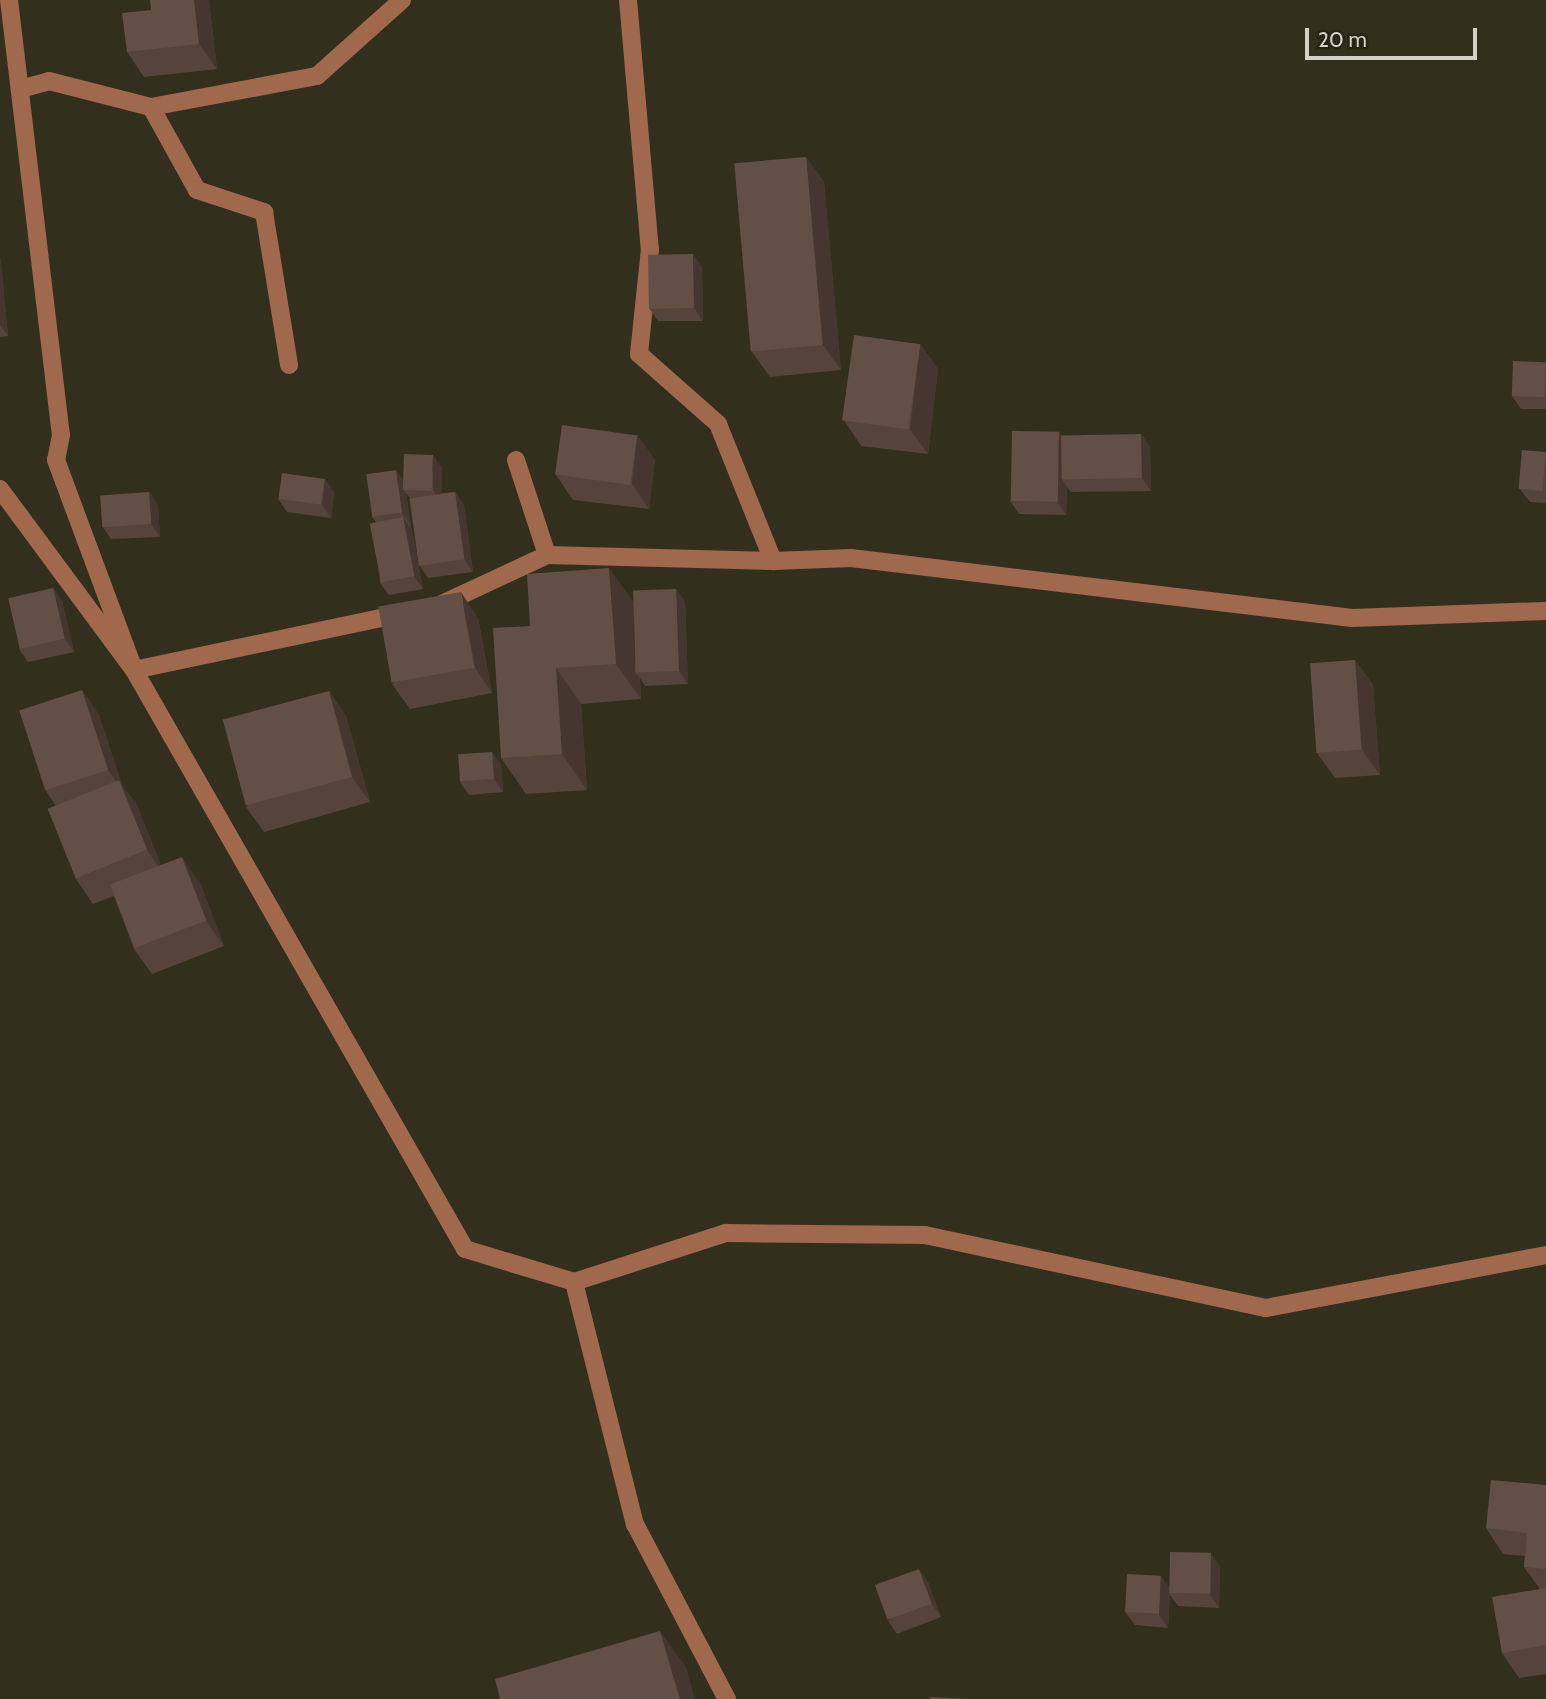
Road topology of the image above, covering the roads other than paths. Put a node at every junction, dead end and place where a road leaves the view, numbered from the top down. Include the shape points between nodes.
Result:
1 (9, 0) edge
2 (402, 0) edge
3 (628, 0) edge
4 (20, 89) junction
5 (151, 107) junction
6 (289, 365) dead end
7 (516, 460) dead end
8 (0, 489) edge
9 (547, 555) junction
10 (773, 561) junction
11 (1546, 611) edge
12 (134, 670) junction
13 (1546, 1255) edge
14 (573, 1282) junction
15 (727, 1699) edge

1 - 4 street
2 - 5 street via 317,76
3 - 10 street via 650,249 639,354 718,424
4 - 5 street via 48,81
4 - 12 street via 61,435 55,460
5 - 6 street via 197,190 264,212
7 - 9 street
8 - 12 street
9 - 10 street
9 - 12 street via 439,605
10 - 11 street via 851,558 1352,618
12 - 14 street via 464,1249
13 - 14 street via 1266,1308 925,1235 726,1233
14 - 15 street via 635,1524

